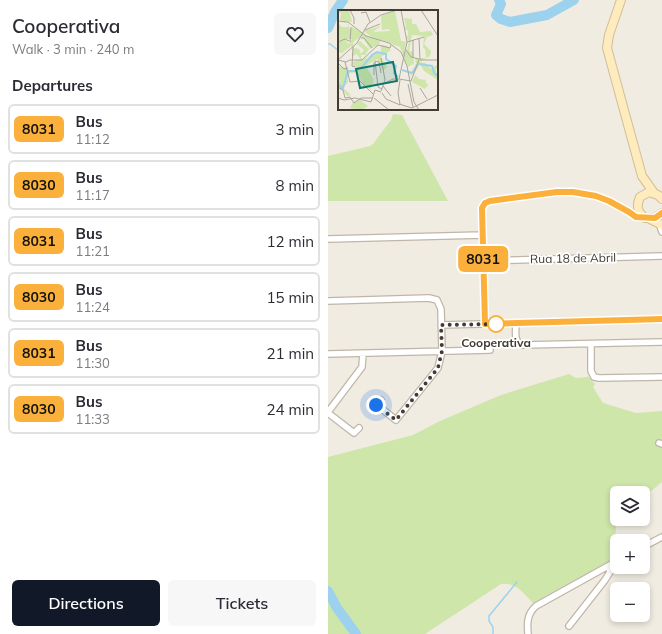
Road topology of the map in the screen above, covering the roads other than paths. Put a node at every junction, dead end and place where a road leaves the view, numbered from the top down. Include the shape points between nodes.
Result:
1 (621, 0) edge
2 (642, 176) junction
3 (654, 193) junction
4 (640, 197) junction
5 (662, 199) edge
6 (638, 211) junction
7 (629, 212) junction
8 (662, 212) edge
9 (648, 218) junction
10 (661, 224) edge
11 (662, 232) edge
12 (482, 235) junction
13 (328, 239) edge
14 (662, 256) edge
15 (483, 260) junction
16 (328, 301) edge
17 (662, 320) edge
18 (516, 323) junction
19 (485, 324) junction
20 (441, 325) junction
21 (662, 342) edge
22 (591, 344) junction
23 (490, 350) dead end
24 (442, 351) junction
25 (363, 353) junction
26 (328, 354) edge
27 (662, 377) edge
28 (381, 400) dead end
29 (328, 413) edge
30 (358, 428) dead end
31 (662, 537) edge
32 (650, 543) edge
33 (608, 566) joint
34 (569, 626) dead end
35 (528, 634) edge

1 - 2 street via 608,34 607,48
2 - 3 street
2 - 4 street
3 - 4 street
3 - 5 street
4 - 6 street
6 - 7 street
6 - 9 street
7 - 9 street via 636,217
7 - 12 street via 596,196 573,192 490,201 482,208
8 - 9 street via 655,218
9 - 10 street
10 - 11 street
12 - 13 street
12 - 15 street
14 - 15 street, Rua 18 de Abril
15 - 19 street
16 - 20 street via 428,298 437,300 441,309
17 - 18 street
18 - 19 street
18 - 22 street via 516,341 523,346
19 - 20 street
20 - 24 street
21 - 22 street
22 - 27 street via 591,371 594,376
23 - 24 street
24 - 25 street
24 - 28 street via 438,368 396,420 376,405
25 - 26 street
25 - 29 street via 362,367
29 - 30 street via 354,433
31 - 32 street
33 - 34 street via 610,572 605,580
33 - 35 street via 536,606 528,617

